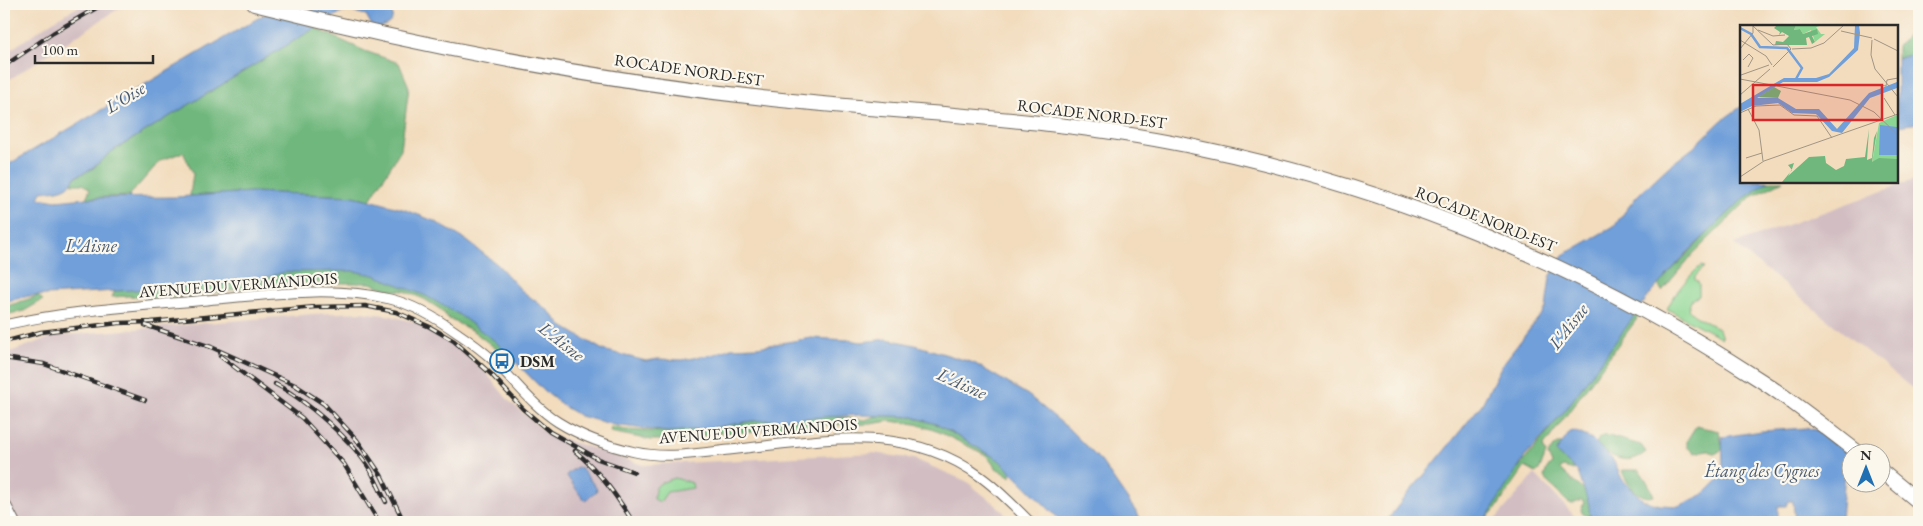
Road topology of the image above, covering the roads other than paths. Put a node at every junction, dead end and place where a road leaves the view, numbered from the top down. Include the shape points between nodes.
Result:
1 (254, 4) edge
2 (4, 325) edge
3 (1847, 444) edge
4 (1890, 478) edge
5 (4, 501) edge
6 (1919, 502) edge
7 (15, 522) edge
8 (1030, 522) edge

1 - 3 main road, ROCADE NORD-EST via 549,67 768,99 1113,132 1186,144 1322,178 1442,217 1516,247 1627,302 1758,378
2 - 8 street, AVENUE DU VERMANDOIS via 44,316 270,295 332,292 394,300 419,309 458,333 493,360 556,421 604,444 638,453 671,456 841,438 882,438 905,442 954,460 980,476
4 - 6 main road
5 - 7 street

